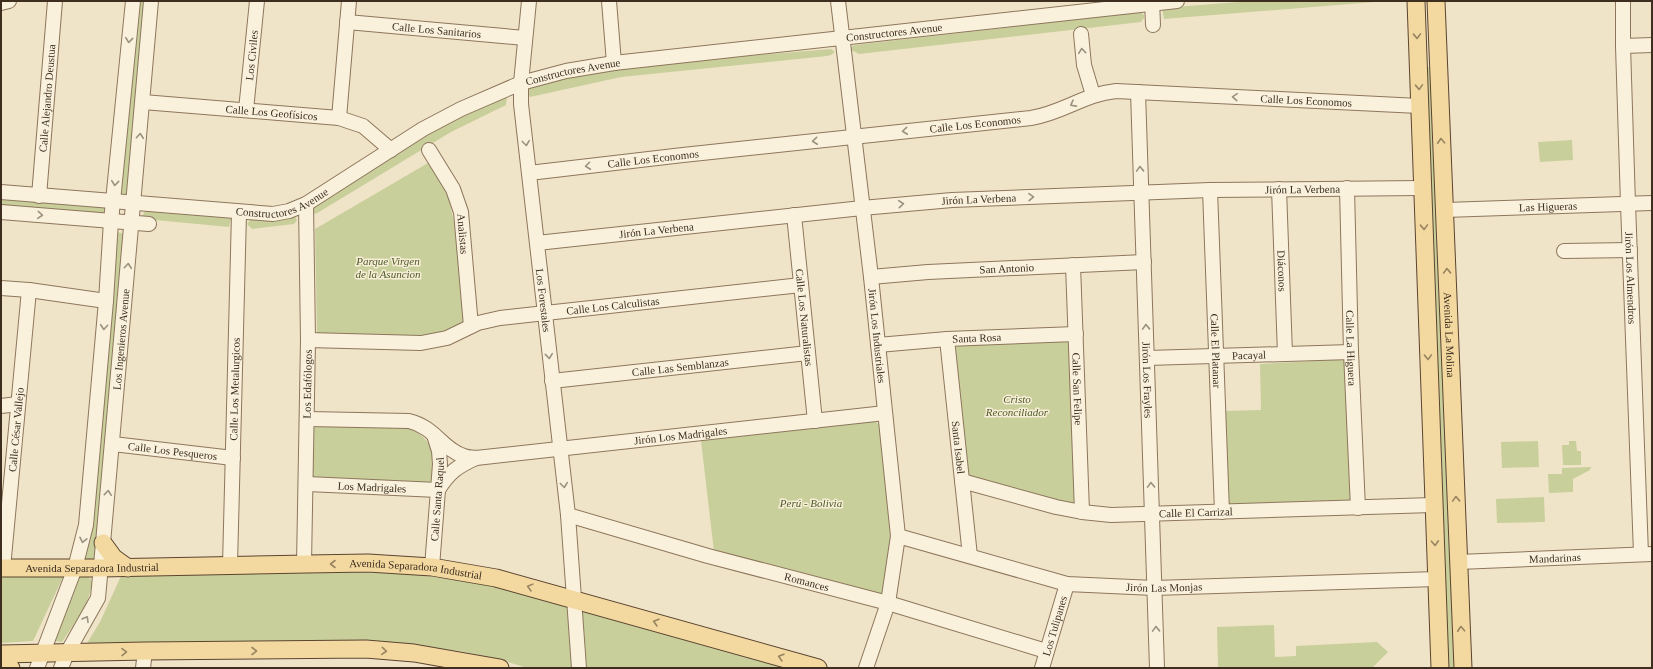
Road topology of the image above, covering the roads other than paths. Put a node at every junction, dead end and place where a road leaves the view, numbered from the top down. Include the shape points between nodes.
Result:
1 (9, 1) edge
2 (55, 1) edge
3 (133, 1) edge
4 (151, 1) edge
5 (257, 1) edge
6 (349, 1) edge
7 (528, 1) edge
8 (609, 1) edge
9 (838, 1) edge
10 (1177, 1) edge
11 (1623, 1) edge
12 (1152, 2) edge
13 (1436, 2) edge
14 (1, 3) edge
15 (1416, 3) edge
16 (1080, 6) edge
17 (347, 22) junction
18 (1153, 25) dead end
19 (1081, 34) dead end
20 (525, 38) junction
21 (842, 38) junction
22 (1652, 45) edge
23 (1623, 46) junction
24 (614, 63) junction
25 (1438, 66) junction
26 (1418, 68) junction
27 (521, 83) junction
28 (1138, 92) junction
29 (1093, 95) junction
30 (143, 102) junction
31 (1419, 106) junction
32 (246, 110) junction
33 (339, 118) junction
34 (853, 137) junction
35 (391, 150) junction
36 (429, 150) dead end
37 (529, 173) junction
38 (1347, 188) junction
39 (1422, 188) junction
40 (1279, 189) junction
41 (1210, 190) junction
42 (1, 192) edge
43 (1141, 193) junction
44 (39, 196) junction
45 (113, 202) junction
46 (1652, 203) edge
47 (133, 204) junction
48 (306, 204) junction
49 (1628, 204) junction
50 (862, 208) junction
51 (1444, 210) junction
52 (1, 212) edge
53 (240, 213) junction
54 (794, 215) junction
55 (111, 221) junction
56 (132, 223) junction
57 (149, 224) dead end
58 (537, 243) junction
59 (1630, 250) junction
60 (1564, 251) dead end
61 (1144, 262) junction
62 (1073, 265) junction
63 (871, 277) junction
64 (801, 285) junction
65 (1, 288) edge
66 (29, 290) junction
67 (106, 301) junction
68 (545, 312) junction
69 (471, 326) junction
70 (1076, 334) junction
71 (947, 338) junction
72 (308, 340) junction
73 (878, 344) junction
74 (1351, 352) junction
75 (808, 353) junction
76 (1285, 354) junction
77 (1216, 356) junction
78 (1147, 358) junction
79 (552, 381) junction
80 (18, 404) junction
81 (1, 406) edge
82 (885, 413) junction
83 (308, 419) junction
84 (815, 421) junction
85 (433, 433) junction
86 (113, 444) junction
87 (559, 449) junction
88 (233, 458) junction
89 (476, 458) junction
90 (962, 481) junction
91 (6, 483) edge
92 (306, 484) junction
93 (438, 490) junction
94 (1433, 505) junction
95 (1358, 508) junction
96 (1082, 512) junction
97 (1222, 512) junction
98 (568, 515) junction
99 (1152, 515) junction
100 (898, 536) junction
101 (103, 543) junction
102 (1647, 554) edge
103 (970, 556) junction
104 (1458, 562) junction
105 (304, 564) junction
106 (230, 565) junction
107 (432, 567) junction
108 (2, 568) edge
109 (75, 568) junction
110 (102, 568) junction
111 (128, 568) junction
112 (1437, 579) junction
113 (1067, 584) junction
114 (1154, 588) junction
115 (574, 599) junction
116 (888, 603) junction
117 (145, 651) junction
118 (1046, 651) junction
119 (1, 654) edge
120 (1, 659) edge
121 (64, 660) edge
122 (39, 661) edge
123 (12, 668) edge
124 (143, 668) edge
125 (500, 668) edge
126 (579, 668) edge
127 (818, 668) edge
128 (866, 668) edge
129 (1042, 668) edge
130 (1157, 668) edge
131 (1440, 668) edge
132 (1463, 668) edge

1 - 14 street
2 - 44 street, Calle Alejandro Deustua
3 -> 45 street, Los Ingenieros Avenue
4 - 30 street, Los Ingenieros Avenue
5 - 32 street, Los Civiles
6 - 17 street
7 - 20 street, Los Forestales
8 - 24 street
9 - 21 street, Jirón Los Industriales
10 - 12 street, Constructores Avenue
11 - 23 street, Jirón Los Almendros
12 - 16 street, Constructores Avenue
12 - 18 street
13 - 15 street
13 - 25 main road, Avenida La Molina
15 -> 26 main road, Avenida La Molina
16 - 21 street, Constructores Avenue
17 - 20 street, Calle Los Sanitarios
17 - 33 street
29 -> 19 street via 1084,65
20 - 27 street, Los Forestales
21 - 24 street, Constructores Avenue
21 - 34 street, Jirón Los Industriales
22 - 23 street
23 - 49 street, Jirón Los Almendros
24 - 27 street, Constructores Avenue via 566,71
25 - 26 main road via 1435,61 1424,59
51 -> 25 main road, Avenida La Molina
26 -> 31 main road, Avenida La Molina
27 - 35 street, Constructores Avenue via 449,115
27 -> 37 street, Los Forestales
28 - 29 street, Calle Los Economos via 1116,91
31 -> 28 street, Calle Los Economos
43 -> 28 street, Jirón Los Frayles
29 -> 34 street, Calle Los Economos via 1055,112 1031,118
30 - 32 street, Calle Los Geofísicos
47 -> 30 street, Los Ingenieros Avenue
31 - 39 main road, Avenida La Molina
32 - 33 street, Calle Los Geofísicos
33 - 35 street, Calle Los Geofísicos via 363,126
34 -> 37 street, Calle Los Economos
34 - 50 street, Jirón Los Industriales
35 - 48 street, Constructores Avenue
36 - 69 street, Analistas via 453,189 461,212
37 - 58 street, Los Forestales
38 - 39 street, Jirón La Verbena
38 - 40 street, Jirón La Verbena
38 - 74 street, Calle La Higuera
39 -> 94 main road, Avenida La Molina
40 - 41 street, Jirón La Verbena
40 - 76 street, Diáconos
41 - 43 street, Jirón La Verbena
41 - 77 street, Calle El Platanar
42 - 44 street, Constructores Avenue
50 -> 43 street, Jirón La Verbena via 952,200
43 - 61 street, Jirón Los Frayles
44 - 45 street, Constructores Avenue
45 - 47 street, Constructores Avenue
45 - 55 street, Los Ingenieros Avenue
46 - 49 street, Las Higueras
47 - 53 street, Constructores Avenue
47 - 56 street, Los Ingenieros Avenue
48 - 53 street, Constructores Avenue via 273,214
48 - 72 street, Los Edafólogos
49 - 51 street, Las Higueras
49 - 59 street, Jirón Los Almendros
50 - 54 street, Jirón La Verbena
50 - 63 street, Jirón Los Industriales
104 -> 51 main road, Avenida La Molina
52 -> 55 street
53 - 88 street, Calle Los Metalurgicos
54 - 58 street, Jirón La Verbena
54 - 64 street, Calle Los Naturalistas
55 - 56 street
55 - 67 street, Los Ingenieros Avenue
56 - 57 street
86 -> 56 street, Los Ingenieros Avenue
58 - 68 street, Los Forestales
59 - 60 street
59 - 102 street, Jirón Los Almendros
61 - 62 street, San Antonio
78 -> 61 street, Jirón Los Frayles
62 - 63 street, San Antonio
62 - 70 street, Calle San Felipe
63 - 73 street, Jirón Los Industriales
64 - 68 street, Calle Los Calculistas
64 - 75 street, Calle Los Naturalistas
65 - 66 street
66 - 67 street
66 - 80 street, Calle César Vallejo
67 -> 109 street, Los Ingenieros Avenue via 86,525
68 - 69 street, Calle Los Calculistas via 493,319
68 -> 79 street, Los Forestales
69 - 72 street, Calle Los Calculistas via 447,338 421,343
70 - 71 street, Santa Rosa
70 - 96 street, Calle San Felipe
71 - 73 street, Santa Rosa
71 - 90 street, Santa Isabel
72 - 83 street, Los Edafólogos
73 - 82 street, Jirón Los Industriales
74 - 76 street, Pacayal
74 - 95 street, Calle La Higuera
75 - 79 street, Calle Las Semblanzas
75 - 84 street, Calle Los Naturalistas
76 - 77 street, Pacayal
77 - 78 street, Pacayal
77 - 97 street, Calle El Platanar
99 -> 78 street, Jirón Los Frayles
79 - 87 street, Los Forestales
80 - 81 street
80 - 91 street, Calle César Vallejo
82 - 84 street, Jirón Los Madrigales
82 - 100 street, Jirón Los Industriales
83 - 85 street, Jirón Los Madrigales via 409,421
83 - 92 street, Los Edafólogos
84 - 87 street, Jirón Los Madrigales
85 - 89 street, Jirón Los Madrigales via 455,452 464,457
85 - 93 street, Calle Santa Raquel via 439,451
86 - 88 street, Calle Los Pesqueros
101 -> 86 street, Los Ingenieros Avenue
87 - 89 street, Jirón Los Madrigales
87 -> 98 street, Los Forestales
88 - 106 street, Calle Los Metalurgicos
89 - 93 street, Jirón Los Madrigales via 454,470 445,478
90 - 96 street, Calle El Carrizal
90 - 103 street, Santa Isabel
91 - 108 street, Calle César Vallejo
92 - 93 street, Los Madrigales
92 - 105 street, Los Edafólogos
93 - 107 street, Calle Santa Raquel
94 - 95 street, Calle El Carrizal
94 -> 112 main road, Avenida La Molina
95 - 97 street, Calle El Carrizal
96 - 99 street, Calle El Carrizal
97 - 99 street, Calle El Carrizal
98 - 115 street, Los Forestales
98 - 116 street, Romances via 708,556
99 - 114 street, Jirón Los Frayles
100 - 103 street, Jirón Las Monjas
100 - 116 street, Jirón Los Industriales
101 - 110 street, Los Ingenieros Avenue
101 - 111 main road via 114,558
102 - 104 street, Mandarinas
103 - 113 street, Jirón Las Monjas
132 -> 104 main road, Avenida La Molina
105 - 106 main road, Avenida Separadora Industrial
107 -> 105 main road, Avenida Separadora Industrial
106 - 111 main road, Avenida Separadora Industrial
115 -> 107 main road, Avenida Separadora Industrial via 496,578
108 - 109 main road, Avenida Separadora Industrial
109 - 110 main road, Avenida Separadora Industrial
109 - 122 street, Los Ingenieros Avenue
110 - 111 main road, Avenida Separadora Industrial
121 -> 110 street, Los Ingenieros Avenue via 98,598
112 - 114 street, Jirón Las Monjas
112 - 131 main road, Avenida La Molina
113 - 114 street, Jirón Las Monjas
113 - 118 street, Los Tulipanes
130 -> 114 street, Jirón Los Frayles
115 - 126 street, Los Forestales
127 -> 115 main road, Avenida Separadora Industrial
116 - 118 street, Romances
116 - 128 street, Jirón Los Industriales
121 -> 117 main road
117 - 124 street
117 -> 125 main road via 366,649 414,653
118 - 129 street, Los Tulipanes
119 - 122 main road
120 - 123 main road
121 - 122 main road

